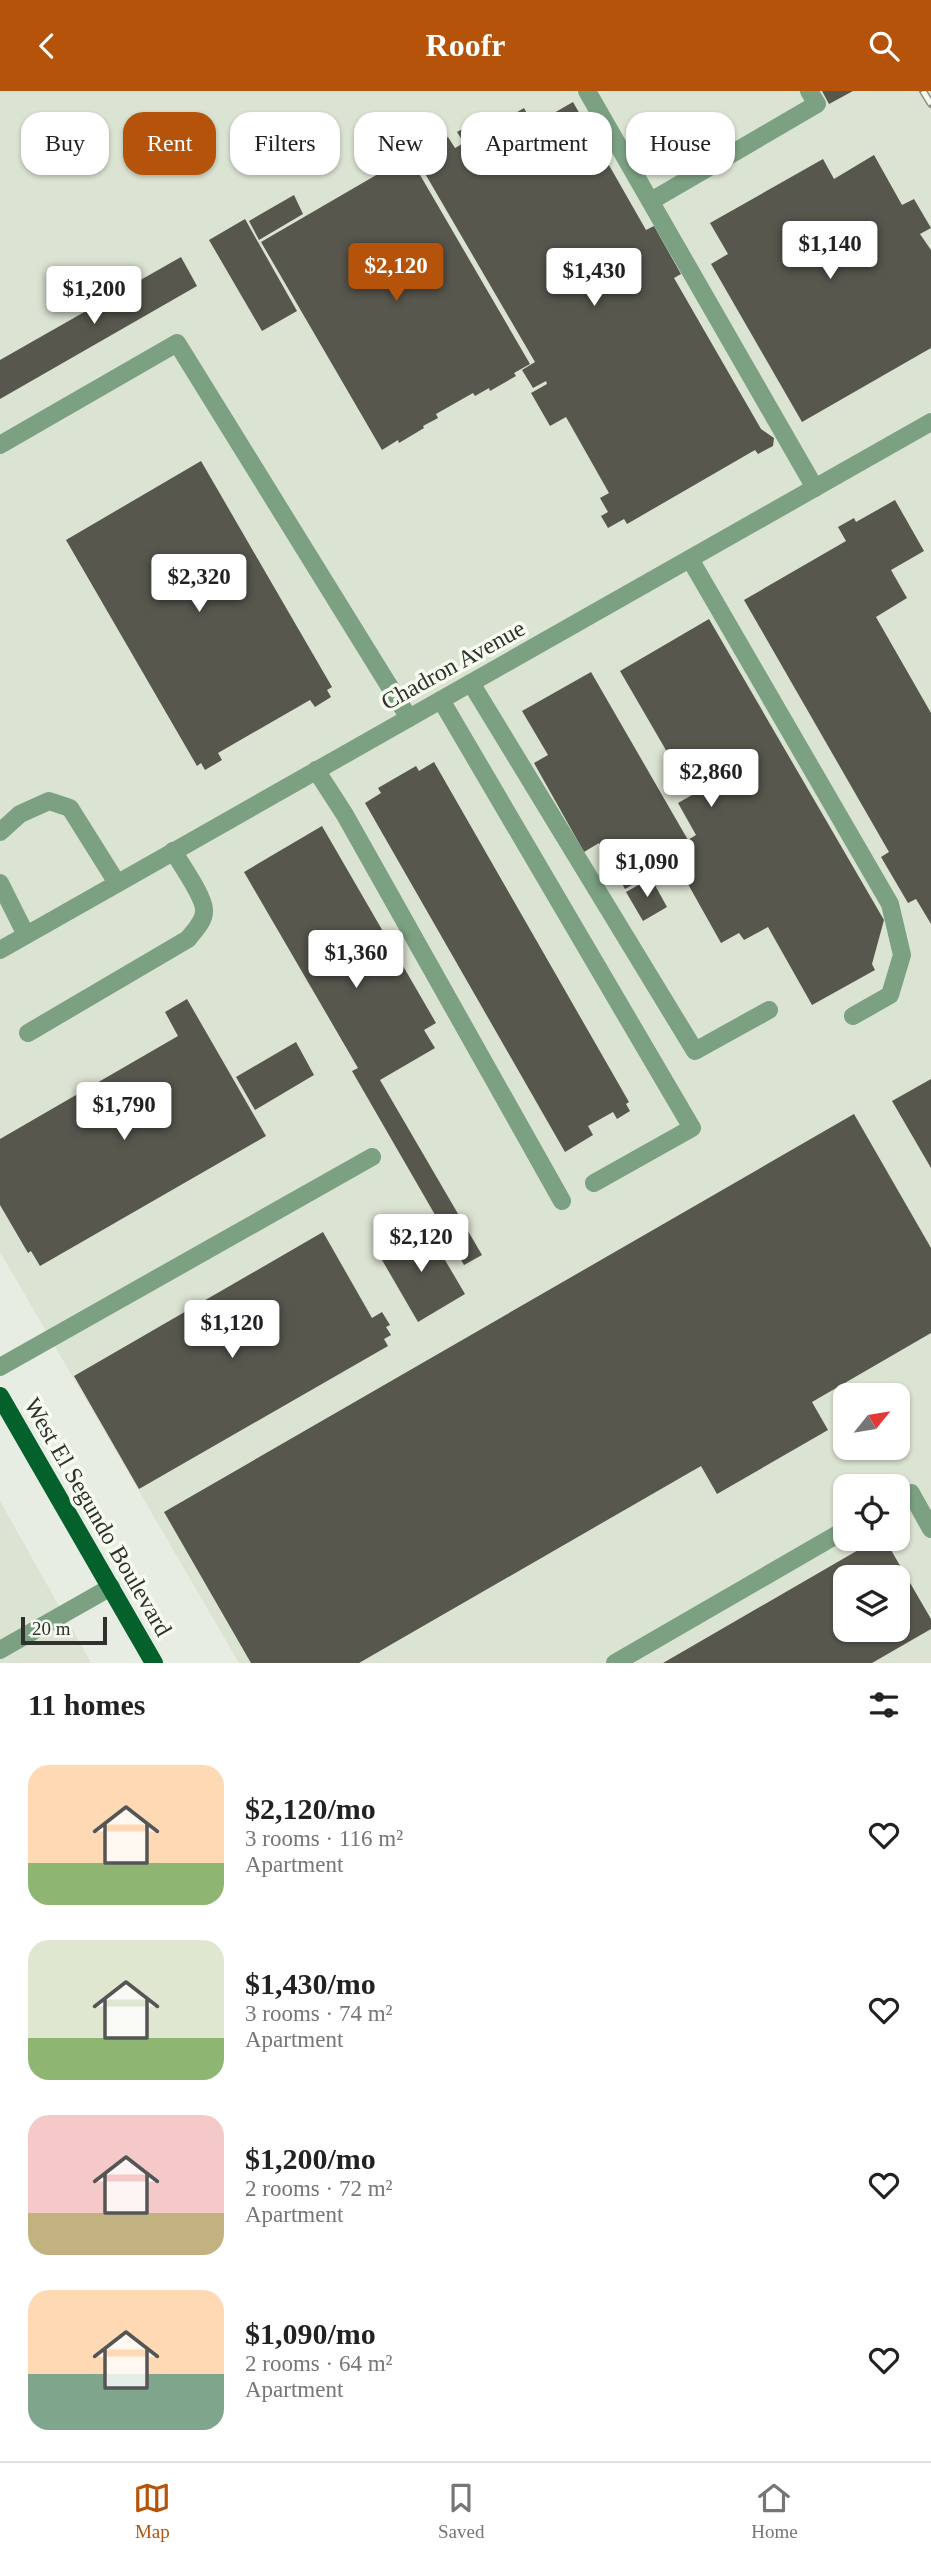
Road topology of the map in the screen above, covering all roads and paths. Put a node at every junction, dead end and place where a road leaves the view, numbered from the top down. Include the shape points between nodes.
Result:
1 (587, 91) edge
2 (809, 91) edge
3 (650, 201) junction
4 (931, 422) edge
5 (0, 445) edge
6 (815, 488) junction
7 (690, 559) junction
8 (471, 683) junction
9 (441, 700) junction
10 (409, 718) junction
11 (316, 770) junction
12 (0, 832) edge
13 (173, 851) junction
14 (0, 883) edge
15 (117, 883) junction
16 (26, 935) junction
17 (0, 950) edge
18 (769, 1010) dead end
19 (853, 1016) dead end
20 (28, 1033) dead end
21 (372, 1157) dead end
22 (594, 1183) dead end
23 (562, 1201) dead end
24 (0, 1367) edge
25 (0, 1396) edge
26 (911, 1493) dead end
27 (931, 1529) edge
28 (833, 1537) edge
29 (111, 1587) junction
30 (1, 1647) edge
31 (155, 1663) edge
32 (615, 1663) edge

1 - 3 street
2 - 3 street via 817,104
3 - 6 street
4 - 6 street, Chadron Avenue
5 - 10 street via 177,343
6 - 7 street, Chadron Avenue
7 - 8 street, Chadron Avenue
7 - 19 street via 890,904 902,955 890,995
8 - 9 street, Chadron Avenue
8 - 18 street via 695,1051
9 - 10 street, Chadron Avenue
9 - 22 street via 692,1128
10 - 11 street, Chadron Avenue
11 - 13 street, Chadron Avenue
11 - 23 street
12 - 15 street via 20,814 49,801 70,808
13 - 15 street, Chadron Avenue
13 - 20 street via 204,909 188,939
14 - 16 street
15 - 16 street, Chadron Avenue
16 - 17 street, Chadron Avenue
21 - 24 street
25 - 29 main road, West El Segundo Boulevard
26 - 27 street
28 - 32 street
29 - 30 street
29 - 31 main road, West El Segundo Boulevard

